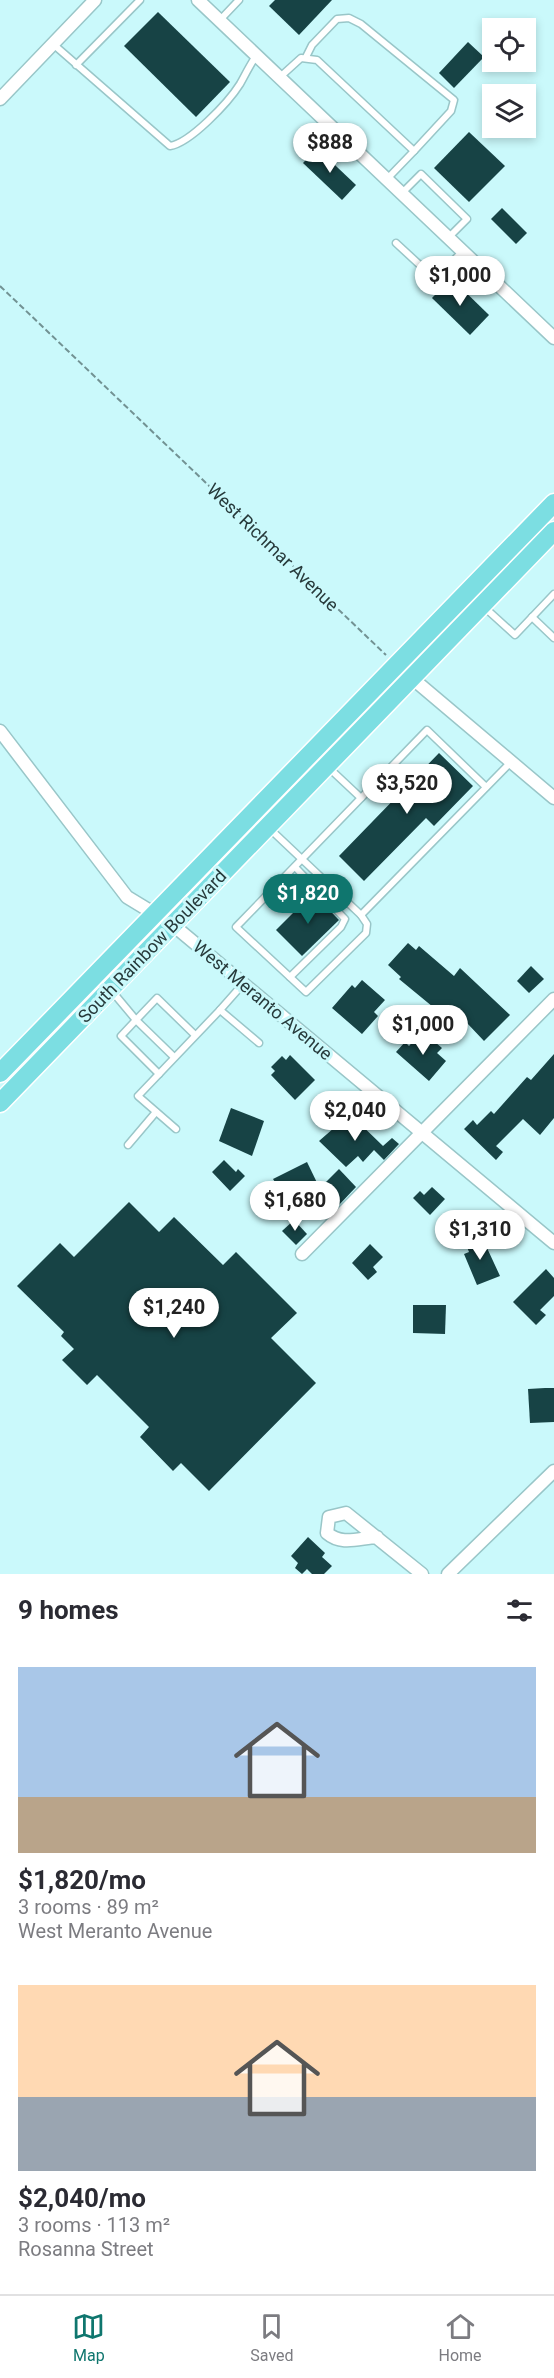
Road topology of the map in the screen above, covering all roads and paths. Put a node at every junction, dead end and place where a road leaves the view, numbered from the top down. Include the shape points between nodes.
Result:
1 (95, 0) edge
2 (140, 0) edge
3 (198, 0) edge
4 (239, 0) edge
5 (220, 20) junction
6 (53, 44) junction
7 (256, 55) junction
8 (306, 57) junction
9 (76, 65) junction
10 (280, 78) junction
11 (0, 99) edge
12 (414, 151) junction
13 (386, 180) junction
14 (401, 194) junction
15 (448, 238) junction
16 (396, 243) dead end
17 (462, 252) junction
18 (0, 286) edge
19 (554, 338) edge
20 (554, 503) edge
21 (554, 531) edge
22 (554, 594) edge
23 (482, 605) junction
24 (532, 617) junction
25 (554, 638) edge
26 (396, 665) junction
27 (412, 678) junction
28 (0, 731) edge
29 (511, 762) junction
30 (327, 766) junction
31 (486, 788) junction
32 (361, 798) junction
33 (554, 798) edge
34 (268, 826) junction
35 (303, 859) junction
36 (295, 867) junction
37 (157, 913) junction
38 (361, 915) junction
39 (172, 925) junction
40 (290, 977) junction
41 (243, 984) junction
42 (111, 989) junction
43 (554, 999) edge
44 (220, 1010) junction
45 (136, 1020) junction
46 (195, 1035) junction
47 (259, 1043) dead end
48 (174, 1057) junction
49 (0, 1073) edge
50 (159, 1074) junction
51 (0, 1103) edge
52 (156, 1112) junction
53 (176, 1129) dead end
54 (422, 1132) junction
55 (128, 1145) dead end
56 (554, 1243) edge
57 (302, 1254) dead end
58 (554, 1471) edge
59 (377, 1537) dead end
60 (422, 1574) edge
61 (448, 1574) edge

1 - 6 street
2 - 9 lane
3 - 5 street
4 - 5 lane
5 - 7 street
6 - 9 lane
6 - 11 street
7 - 9 lane via 235,90 212,116 181,144 170,146
7 - 10 street
8 - 10 lane via 296,60
8 - 12 lane via 317,60
8 - 12 lane via 337,19 349,18 426,75 454,100 451,111
10 - 13 street
12 - 13 lane
13 - 14 street
14 - 15 street
14 - 15 lane via 421,174 467,219
15 - 17 street
16 - 17 lane via 435,279
17 - 19 street
18 - 26 path, West Richmar Avenue
20 - 26 main road, South Rainbow Boulevard
21 - 23 main road, South Rainbow Boulevard
22 - 24 lane
23 - 24 lane via 515,636
23 - 27 main road, South Rainbow Boulevard
24 - 25 lane
26 - 27 street
26 - 37 main road, South Rainbow Boulevard
27 - 29 street
27 - 30 main road, South Rainbow Boulevard
28 - 37 street, West Meranto Avenue via 127,897
29 - 31 lane
29 - 33 street
30 - 32 lane
30 - 34 main road, South Rainbow Boulevard
31 - 32 lane via 427,730
31 - 38 lane
32 - 35 lane
34 - 35 lane
34 - 39 main road, South Rainbow Boulevard
35 - 36 lane
35 - 38 lane
36 - 40 lane via 345,919
36 - 40 lane via 236,927
37 - 39 street, West Meranto Avenue
37 - 49 main road, South Rainbow Boulevard
38 - 40 lane via 367,924 366,933 306,992
39 - 41 street, West Meranto Avenue
39 - 42 main road, South Rainbow Boulevard
41 - 44 lane
41 - 54 street, West Meranto Avenue
42 - 45 lane
42 - 51 main road, South Rainbow Boulevard
43 - 54 street
44 - 46 lane
44 - 47 lane
45 - 46 lane via 157,998
45 - 48 lane
45 - 50 lane via 121,1036
46 - 48 lane
48 - 50 lane
50 - 52 lane via 138,1096
52 - 53 lane
52 - 55 lane
54 - 56 street, West Meranto Avenue
54 - 57 street
58 - 61 street
59 - 60 street

